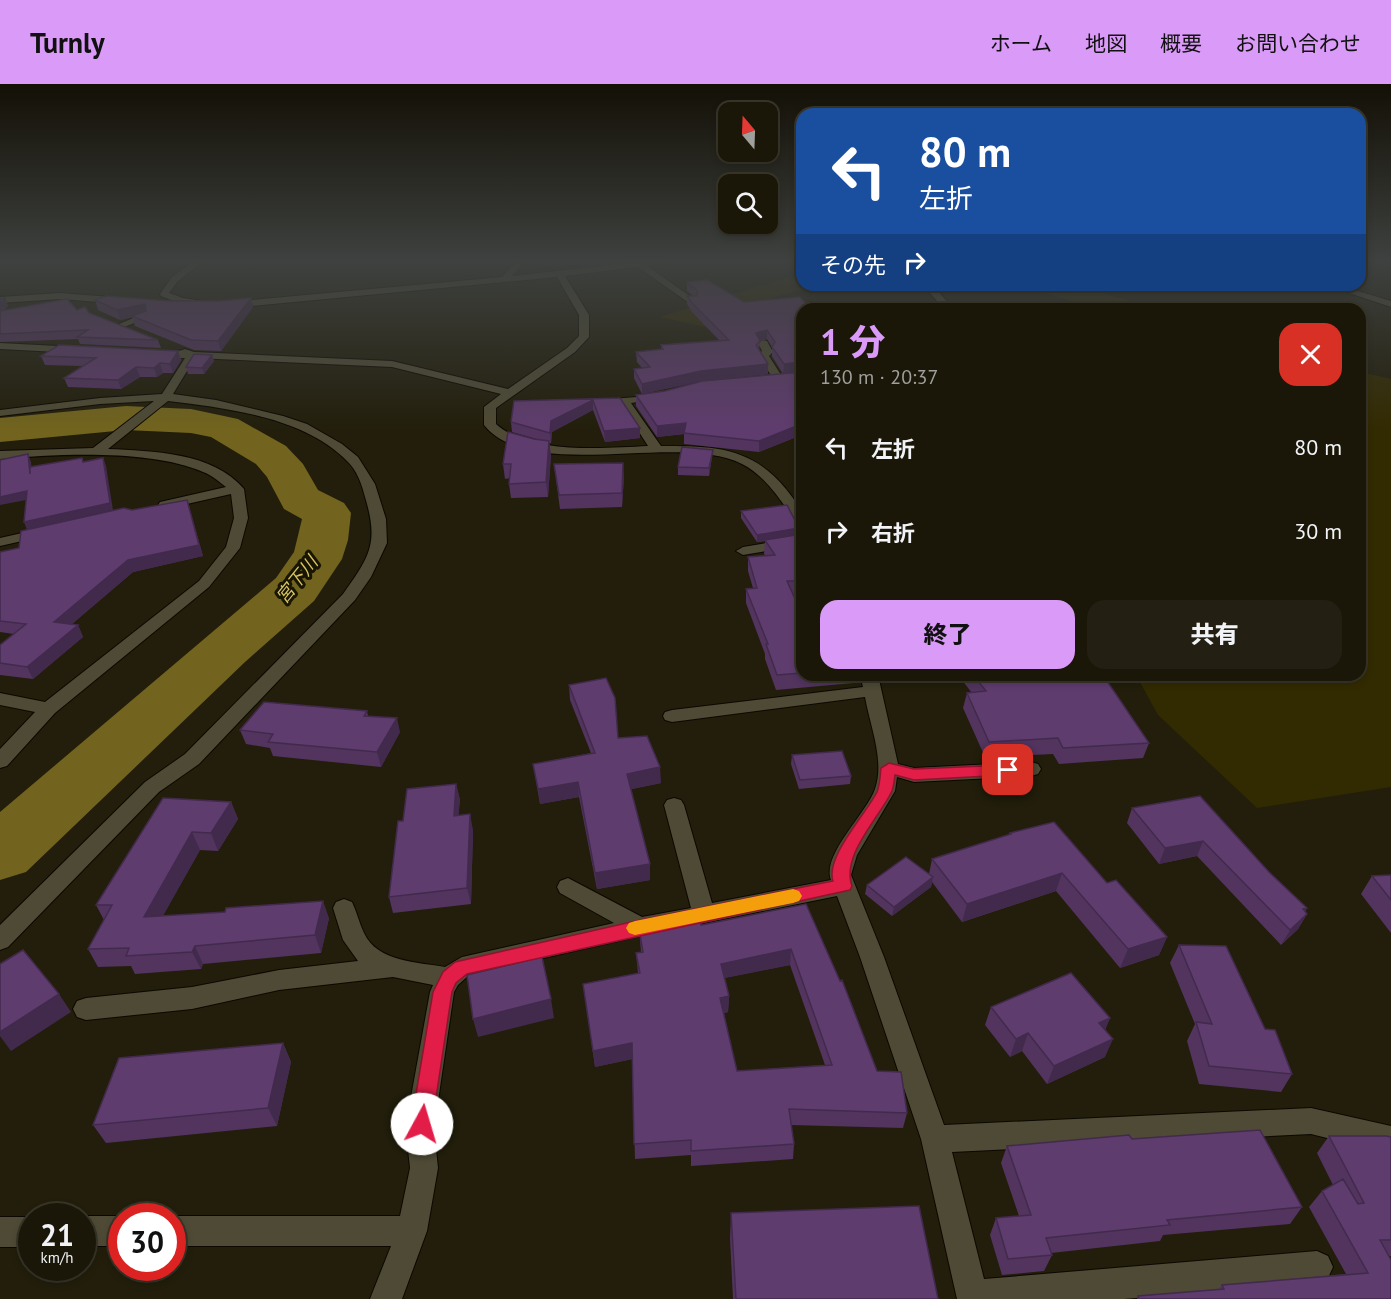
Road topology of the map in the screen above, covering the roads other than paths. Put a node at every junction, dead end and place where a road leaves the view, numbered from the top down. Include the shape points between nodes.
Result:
1 (141, 318) edge
2 (584, 318) edge
3 (137, 334) edge
4 (164, 344) edge
5 (763, 344) edge
6 (0, 346) edge
7 (86, 351) edge
8 (142, 354) edge
9 (192, 355) junction
10 (794, 377) edge
11 (674, 393) edge
12 (505, 396) junction
13 (164, 398) junction
14 (522, 402) edge
15 (625, 402) junction
16 (590, 403) edge
17 (0, 412) edge
18 (100, 449) junction
19 (657, 450) junction
20 (0, 454) edge
21 (237, 489) junction
22 (146, 509) edge
23 (796, 513) edge
24 (56, 529) edge
25 (0, 542) edge
26 (796, 542) edge
27 (742, 551) dead end
28 (871, 683) edge
29 (0, 699) edge
30 (48, 709) junction
31 (672, 716) dead end
32 (0, 761) edge
33 (889, 768) junction
34 (1031, 769) dead end
35 (674, 805) dead end
36 (844, 886) junction
37 (568, 887) dead end
38 (344, 908) dead end
39 (704, 914) junction
40 (640, 927) junction
41 (0, 940) edge
42 (393, 967) junction
43 (449, 978) junction
44 (86, 1009) dead end
45 (934, 1139) junction
46 (1391, 1140) edge
47 (186, 1231) edge
48 (412, 1231) junction
49 (0, 1232) edge
50 (18, 1232) edge
51 (1317, 1267) dead end
52 (973, 1298) edge
53 (386, 1299) edge

1 - 3 street via 115,324
2 - 12 street via 584,337 571,350
4 - 9 street
5 - 10 street via 772,379
6 - 7 street
8 - 9 street
9 - 12 street via 392,364
9 - 13 street
11 - 15 street
12 - 14 street
12 - 19 street via 490,407 487,415 491,428 503,437 534,447 576,451
13 - 17 street
13 - 18 street
13 - 41 street via 216,403 279,418 338,447 354,460 368,484 379,519 380,543 348,597 262,688 192,759 152,786
15 - 16 street
15 - 19 street
18 - 20 street
18 - 21 street via 207,468
19 - 23 street via 703,450 755,465
21 - 22 street
21 - 30 street via 241,518 233,548 204,584
24 - 25 street
26 - 27 street
28 - 31 street
28 - 33 street
29 - 30 street
30 - 32 street
33 - 34 street via 914,774
33 - 36 street via 885,791 846,854 840,875
35 - 39 street
36 - 39 street
36 - 45 street
37 - 40 street
38 - 42 street via 356,941 371,957
39 - 40 street
40 - 43 street via 462,967
42 - 43 street
42 - 44 street via 279,980 192,998
43 - 48 street via 437,1015 423,1108 420,1140 424,1168
45 - 46 street via 1311,1121
45 - 52 street
47 - 48 street
48 - 53 street
49 - 50 street
51 - 52 street

